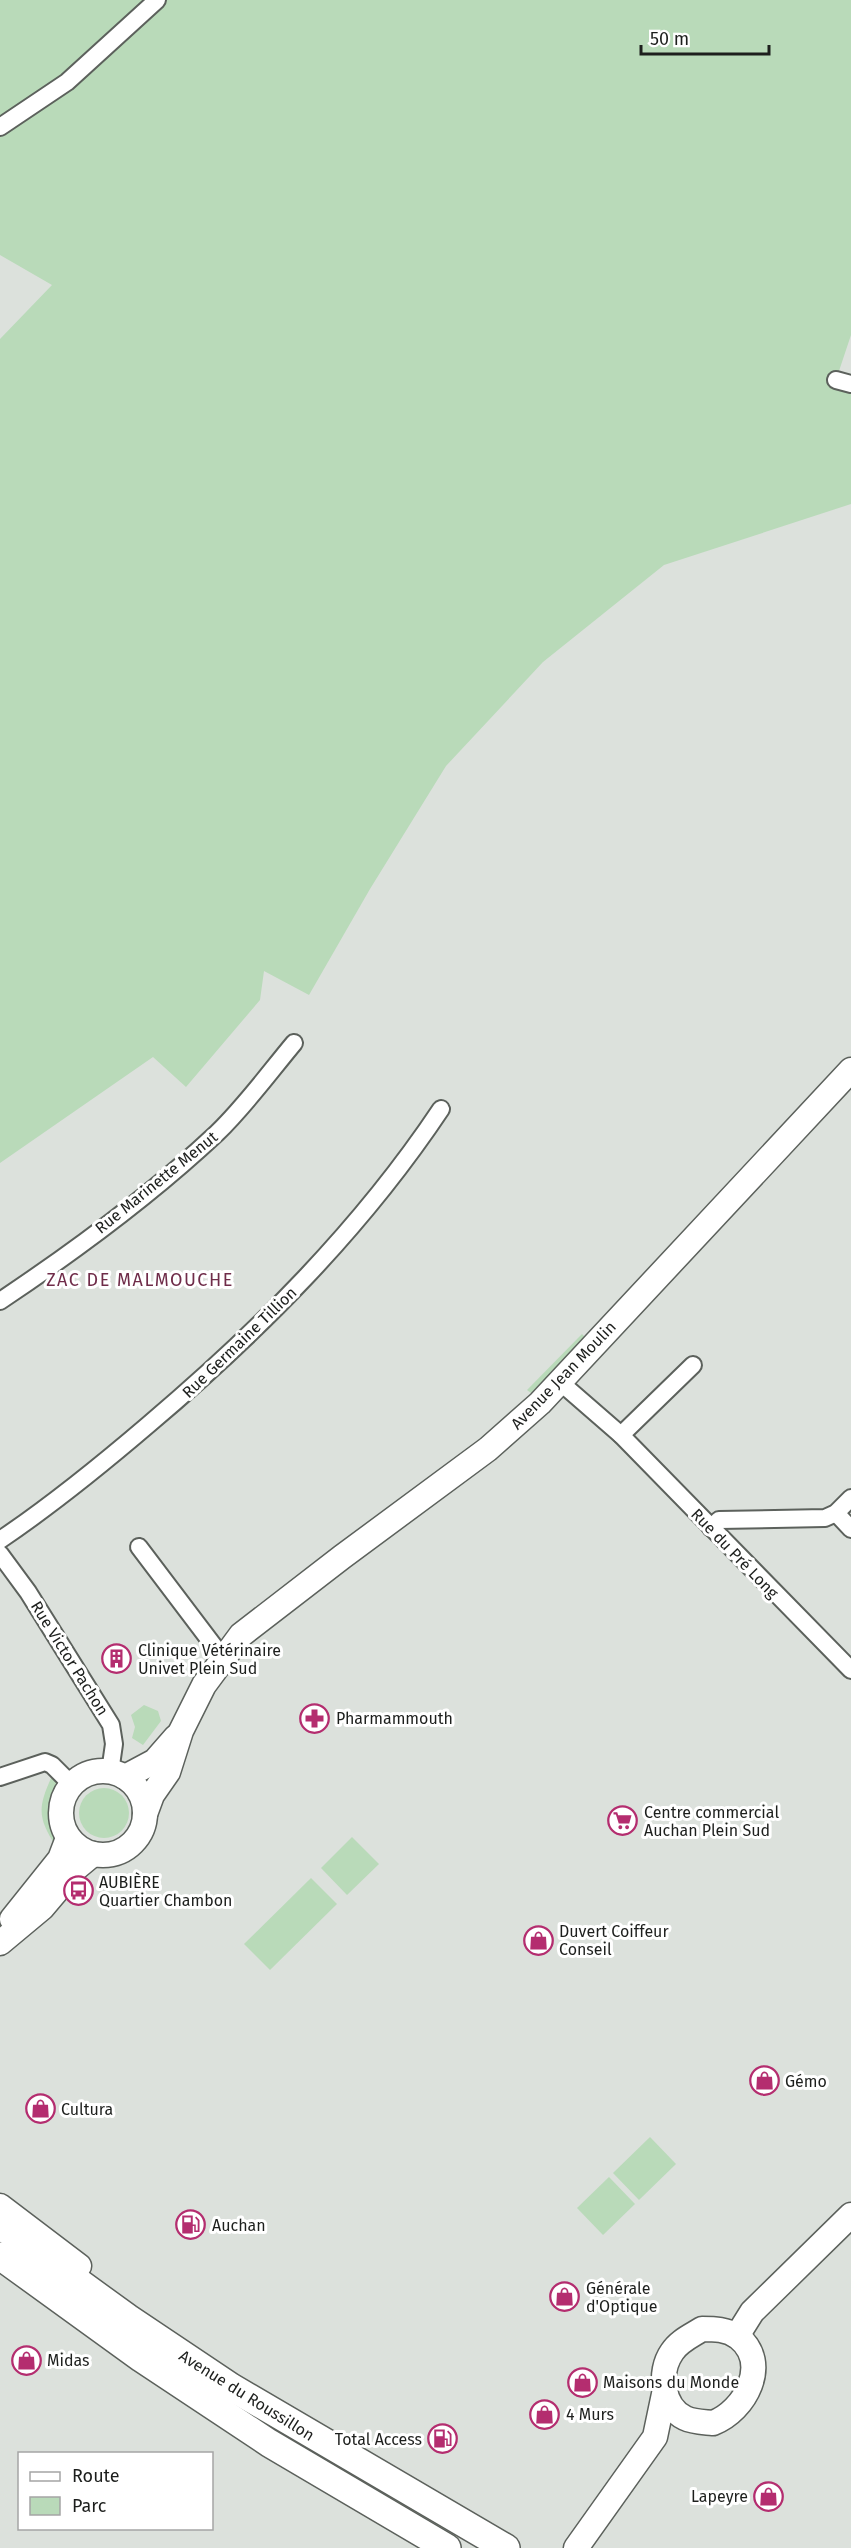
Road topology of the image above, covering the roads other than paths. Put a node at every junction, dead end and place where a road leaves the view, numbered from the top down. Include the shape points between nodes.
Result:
1 (157, 0) edge
2 (0, 127) edge
3 (294, 1043) dead end
4 (851, 1070) edge
5 (441, 1109) dead end
6 (0, 1301) edge
7 (693, 1365) dead end
8 (560, 1382) junction
9 (621, 1435) junction
10 (851, 1498) edge
11 (836, 1513) junction
12 (711, 1528) junction
13 (851, 1529) edge
14 (0, 1540) edge
15 (139, 1547) dead end
16 (0, 1554) edge
17 (223, 1658) junction
18 (851, 1670) edge
19 (181, 1731) junction
20 (118, 1774) junction
21 (0, 1777) edge
22 (72, 1785) junction
23 (145, 1814) junction
24 (68, 1838) junction
25 (93, 1854) junction
26 (0, 1931) edge
27 (0, 1943) edge
28 (0, 2206) edge
29 (851, 2216) edge
30 (0, 2224) edge
31 (0, 2256) edge
32 (123, 2330) junction
33 (737, 2336) junction
34 (664, 2394) junction
35 (687, 2419) junction
36 (655, 2437) junction
37 (447, 2548) edge
38 (506, 2548) edge
39 (576, 2548) edge

1 - 2 street via 67,82
3 - 6 street, Rue Marinette Menut via 219,1131 190,1157
4 - 8 main road, Avenue Jean Moulin
5 - 14 street, Rue Germaine Tillion via 366,1211 258,1326 70,1491
7 - 9 street
8 - 9 street, Rue du Pré Long
8 - 17 main road, Avenue Jean Moulin via 488,1449 270,1612 242,1635
9 - 12 street, Rue du Pré Long
10 - 11 street
11 - 12 street via 825,1518 719,1520
11 - 13 street
12 - 18 street, Rue du Pré Long
15 - 17 street
16 - 20 street, Rue Victor Pachon via 111,1725
17 - 19 main road, Avenue Jean Moulin via 204,1685
19 - 20 main road, Avenue Jean Moulin via 155,1761 138,1773
19 - 23 main road, Avenue Jean Moulin via 175,1756
20 - 22 main road via 89,1773
20 - 23 main road via 142,1797
21 - 22 street via 45,1762
22 - 24 main road via 61,1811
23 - 25 main road via 142,1830 129,1847 109,1855
24 - 25 main road
24 - 26 main road via 60,1858
25 - 27 main road via 42,1908
28 - 32 main road via 88,2273
29 - 33 main road via 752,2312
30 - 32 main road, Avenue du Roussillon via 66,2273
31 - 32 main road, Avenue du Roussillon via 62,2302
32 - 37 main road, Avenue du Roussillon via 269,2443
32 - 38 main road, Avenue du Roussillon
33 - 34 main road via 723,2330 702,2329 681,2342 671,2353 665,2371
33 - 35 main road via 747,2347 754,2368 745,2396 721,2420 713,2423
34 - 35 main road via 676,2413
34 - 36 main road
35 - 36 main road
36 - 39 main road

